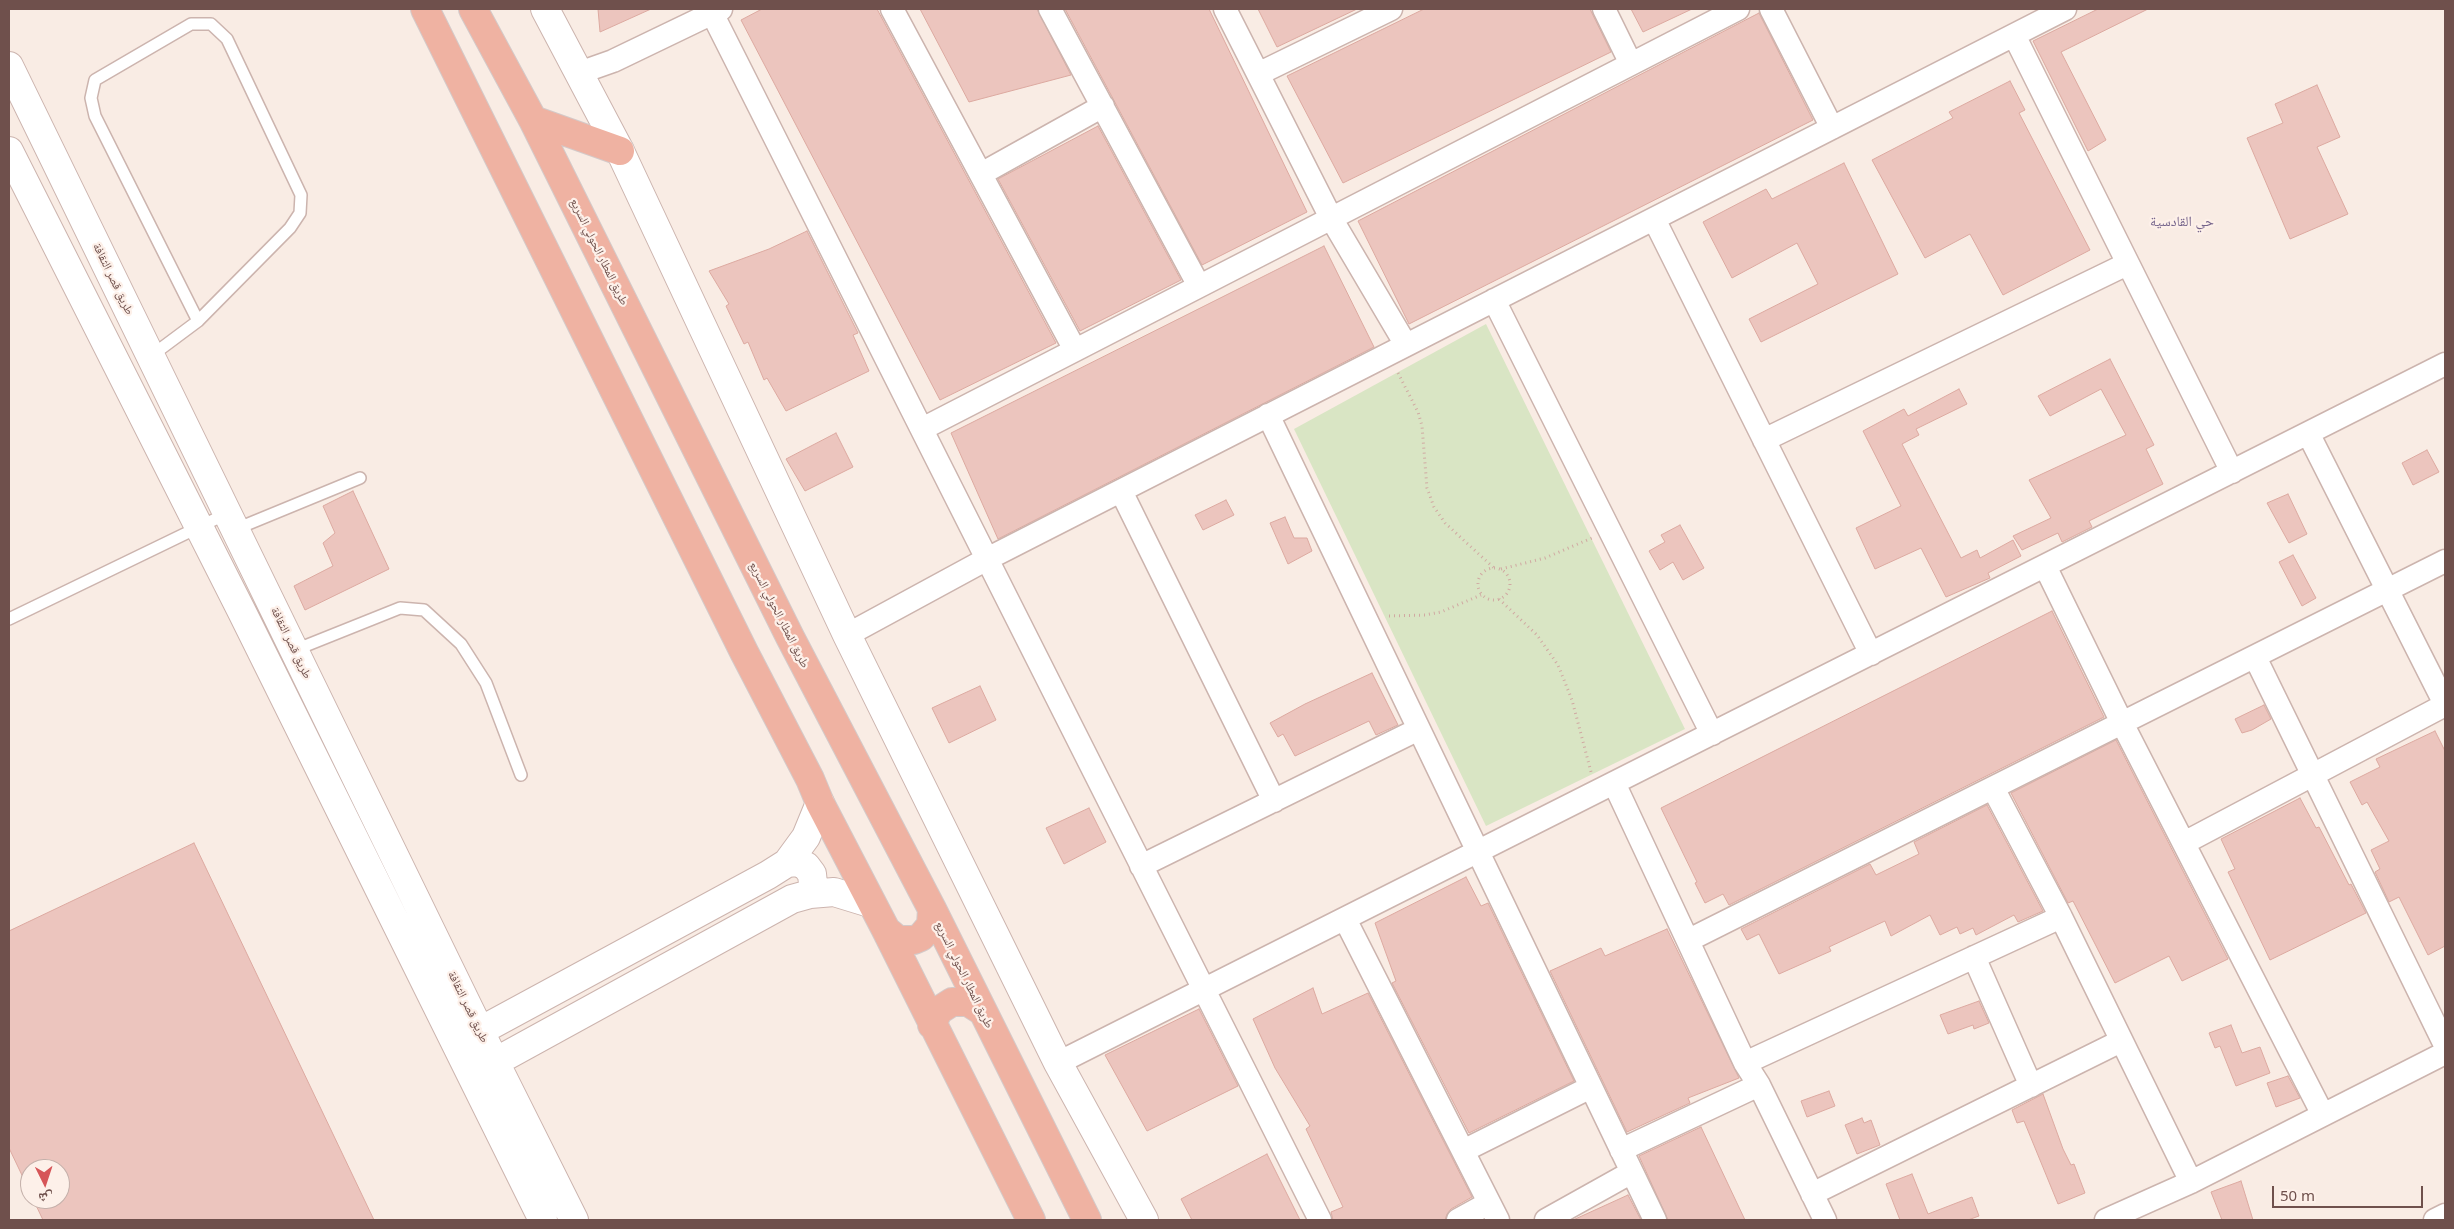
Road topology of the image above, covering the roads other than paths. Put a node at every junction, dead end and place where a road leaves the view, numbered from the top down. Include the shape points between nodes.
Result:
1 (425, 9) edge
2 (473, 9) edge
3 (545, 9) edge
4 (892, 9) edge
5 (1050, 9) edge
6 (1225, 9) edge
7 (1391, 9) edge
8 (1604, 9) edge
9 (1738, 9) edge
10 (1771, 9) edge
11 (2065, 9) edge
12 (717, 11) edge
13 (2014, 35) junction
14 (1631, 64) junction
15 (9, 66) edge
16 (579, 72) junction
17 (1258, 74) junction
18 (1103, 106) junction
19 (533, 120) junction
20 (1832, 128) junction
21 (620, 151) junction
22 (10, 158) edge
23 (981, 174) junction
24 (1331, 218) junction
25 (1654, 219) junction
26 (2127, 264) junction
27 (1199, 286) junction
28 (1494, 300) junction
29 (198, 321) junction
30 (1397, 349) junction
31 (1075, 350) junction
32 (151, 356) junction
33 (2445, 364) edge
34 (1268, 415) junction
35 (922, 429) junction
36 (2308, 433) junction
37 (1764, 440) junction
38 (2232, 472) junction
39 (360, 478) dead end
40 (1120, 491) junction
41 (232, 521) junction
42 (199, 528) junction
43 (987, 559) junction
44 (2445, 561) edge
45 (2045, 566) junction
46 (2388, 590) junction
47 (9, 619) edge
48 (847, 635) junction
49 (295, 650) junction
50 (1871, 654) junction
51 (2255, 657) junction
52 (2445, 705) edge
53 (2122, 723) junction
54 (1419, 729) junction
55 (1712, 734) junction
56 (521, 774) dead end
57 (2313, 774) junction
58 (1605, 788) junction
59 (1993, 788) junction
60 (1274, 801) junction
61 (820, 803) junction
62 (2184, 843) junction
63 (1478, 852) junction
64 (787, 863) junction
65 (1141, 866) junction
66 (810, 894) junction
67 (870, 902) junction
68 (932, 909) junction
69 (2061, 917) junction
70 (1345, 919) junction
71 (886, 930) junction
72 (1689, 940) junction
73 (1974, 957) junction
74 (1204, 990) junction
75 (982, 1011) junction
76 (932, 1026) junction
77 (480, 1031) junction
78 (2121, 1041) junction
79 (2445, 1045) edge
80 (2445, 1053) edge
81 (495, 1062) junction
82 (1058, 1063) junction
83 (1745, 1063) junction
84 (1759, 1085) junction
85 (2031, 1086) junction
86 (1591, 1088) junction
87 (2323, 1115) junction
88 (1621, 1150) junction
89 (1463, 1151) junction
90 (1632, 1172) junction
91 (2191, 1182) junction
92 (1812, 1194) junction
93 (1494, 1212) edge
94 (2445, 1215) edge
95 (543, 1220) edge
96 (574, 1220) edge
97 (1030, 1220) edge
98 (1087, 1220) edge
99 (1144, 1220) edge
100 (1320, 1220) edge
101 (1458, 1220) edge
102 (1546, 1220) edge
103 (1655, 1220) edge
104 (1825, 1220) edge
105 (2106, 1220) edge
106 (2435, 1220) edge

1 - 61 highway
2 - 19 highway, طريق المطار الحولي السريع
3 - 16 street
4 - 23 street
5 - 18 street
6 - 17 street
7 - 17 street
8 - 14 street
9 - 14 street
10 - 20 street
11 - 13 street
12 - 16 street via 613,61
12 - 35 street
13 - 20 street
13 - 26 street
14 - 24 street
15 - 32 street, طريق قصر الثقافة
16 - 21 street
17 - 24 street
18 - 23 street
18 - 27 street
19 - 21 highway
19 - 68 highway, طريق المطار الحولي السريع via 790,637
20 - 25 street
21 - 48 street
22 - 42 street
23 - 31 street
24 - 27 street
24 - 30 street
25 - 28 street
25 - 37 street
26 - 37 street
26 - 38 street
27 - 31 street
28 - 30 street
28 - 55 street
29 - 29 lane via 95,116 91,98 95,80 191,24 212,24 227,39 301,195 300,213 290,228
29 - 32 lane
30 - 34 street
31 - 35 street
32 - 41 street, طريق قصر الثقافة
33 - 36 street
34 - 40 street
34 - 54 street
35 - 43 street
36 - 38 street
36 - 46 street
37 - 50 street
38 - 45 street
39 - 41 lane
40 - 43 street
40 - 60 street
41 - 42 lane
41 - 49 street, طريق قصر الثقافة
42 - 47 lane
42 - 95 street
43 - 48 street
43 - 65 street
44 - 46 street
45 - 50 street
45 - 53 street
46 - 51 street
46 - 52 street
48 - 82 street
49 - 56 lane via 400,608 424,610 461,644 486,683
49 - 77 street, طريق قصر الثقافة
50 - 55 street
51 - 53 street
51 - 57 street
52 - 57 street
53 - 59 street
53 - 62 street
54 - 60 street
54 - 63 street
55 - 58 street
57 - 62 street
57 - 79 street
58 - 63 street
58 - 72 street
59 - 69 street
59 - 72 street
60 - 65 street
61 - 64 street via 806,837
61 - 67 highway
62 - 87 street
63 - 70 street
63 - 86 street
64 - 66 street via 797,862 812,874
64 - 77 street
65 - 74 street
66 - 67 street via 834,892
66 - 81 street via 781,904
67 - 71 highway
68 - 71 highway via 931,924 921,937 898,940
68 - 75 highway, طريق المطار الحولي السريع
69 - 73 street
69 - 78 street
70 - 74 street
70 - 89 street
71 - 76 highway
72 - 83 street
73 - 83 street
73 - 85 street
74 - 82 street
74 - 100 street
75 - 76 highway via 968,1002 952,1002 938,1011
75 - 98 highway, طريق المطار الحولي السريع
76 - 97 highway
77 - 81 street, طريق قصر الثقافة
78 - 85 street
78 - 91 street
80 - 87 street
81 - 96 street, طريق قصر الثقافة
82 - 99 street
83 - 84 street
84 - 88 street
84 - 92 street
85 - 92 street
86 - 88 street
86 - 89 street
87 - 91 street
88 - 90 street
89 - 93 street
90 - 102 street
90 - 103 street
91 - 105 street
92 - 104 street
93 - 101 street
94 - 106 street

